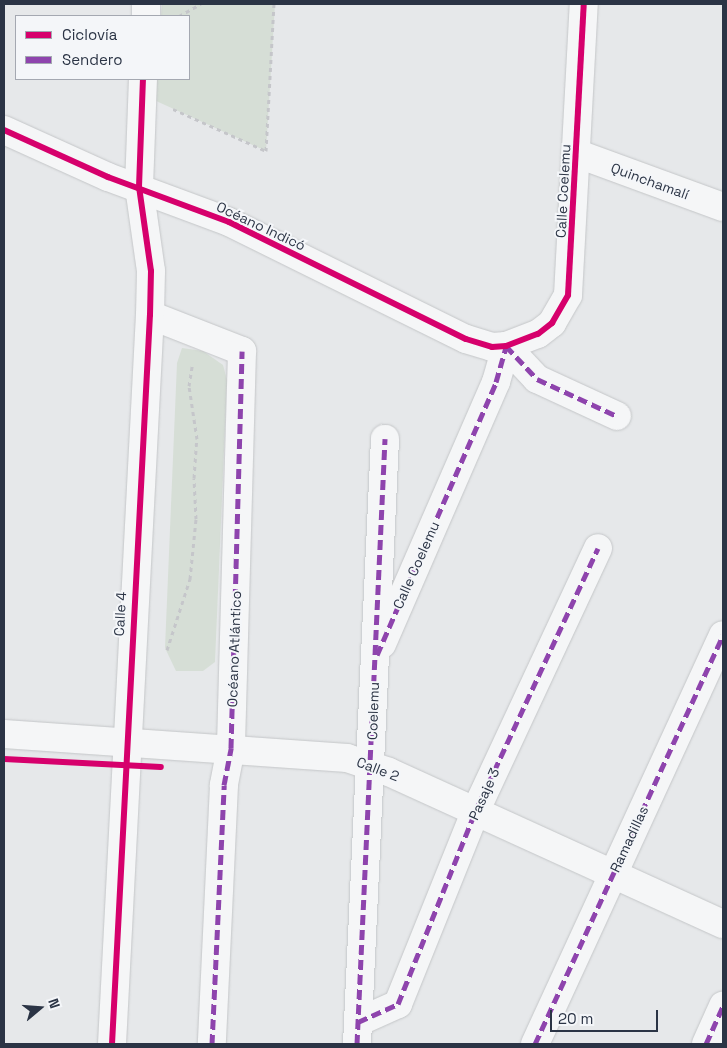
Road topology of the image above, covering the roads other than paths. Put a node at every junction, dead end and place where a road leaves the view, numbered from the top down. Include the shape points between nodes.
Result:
1 (584, 4) edge
2 (143, 80) edge
3 (4, 130) edge
4 (578, 154) junction
5 (139, 187) junction
6 (723, 207) edge
7 (150, 315) junction
8 (506, 346) junction
9 (618, 416) dead end
10 (385, 439) dead end
11 (598, 548) dead end
12 (723, 635) edge
13 (375, 660) junction
14 (4, 734) edge
15 (125, 742) junction
16 (231, 748) junction
17 (370, 765) junction
18 (475, 812) junction
19 (612, 876) junction
20 (723, 924) edge
21 (723, 1006) edge
22 (357, 1033) edge
23 (112, 1044) edge
24 (212, 1044) edge
25 (536, 1044) edge
26 (706, 1044) edge

1 - 4 street, Calle Coelemu
2 - 5 street
3 - 5 street, Océano Indicó via 108,177
4 - 6 street, Quinchamalí
4 - 8 street, Calle Coelemu via 568,295 557,316 538,334
5 - 7 street, Calle 4 via 151,271
5 - 8 street, Océano Indicó via 229,222 466,339 492,347
7 - 15 street, Calle 4
7 - 16 street, Océano Atlántico via 242,351
8 - 9 street via 537,379
8 - 13 street, Calle Coelemu via 496,382
10 - 13 street, Coelemu
11 - 18 street, Pasaje 3
12 - 19 street, Ramadillas
13 - 17 street, Coelemu
14 - 15 street, Calle 2
15 - 16 street, Calle 2
15 - 23 street, Calle 4
16 - 17 street, Calle 2 via 335,755
16 - 24 street, Océano Atlántico via 224,785
17 - 18 street, Calle 2
17 - 22 street, Coelemu
18 - 19 street, Calle 2
18 - 22 street, Pasaje 3 via 398,1004
19 - 20 street, Calle 2
19 - 25 street, Ramadillas
21 - 26 street

